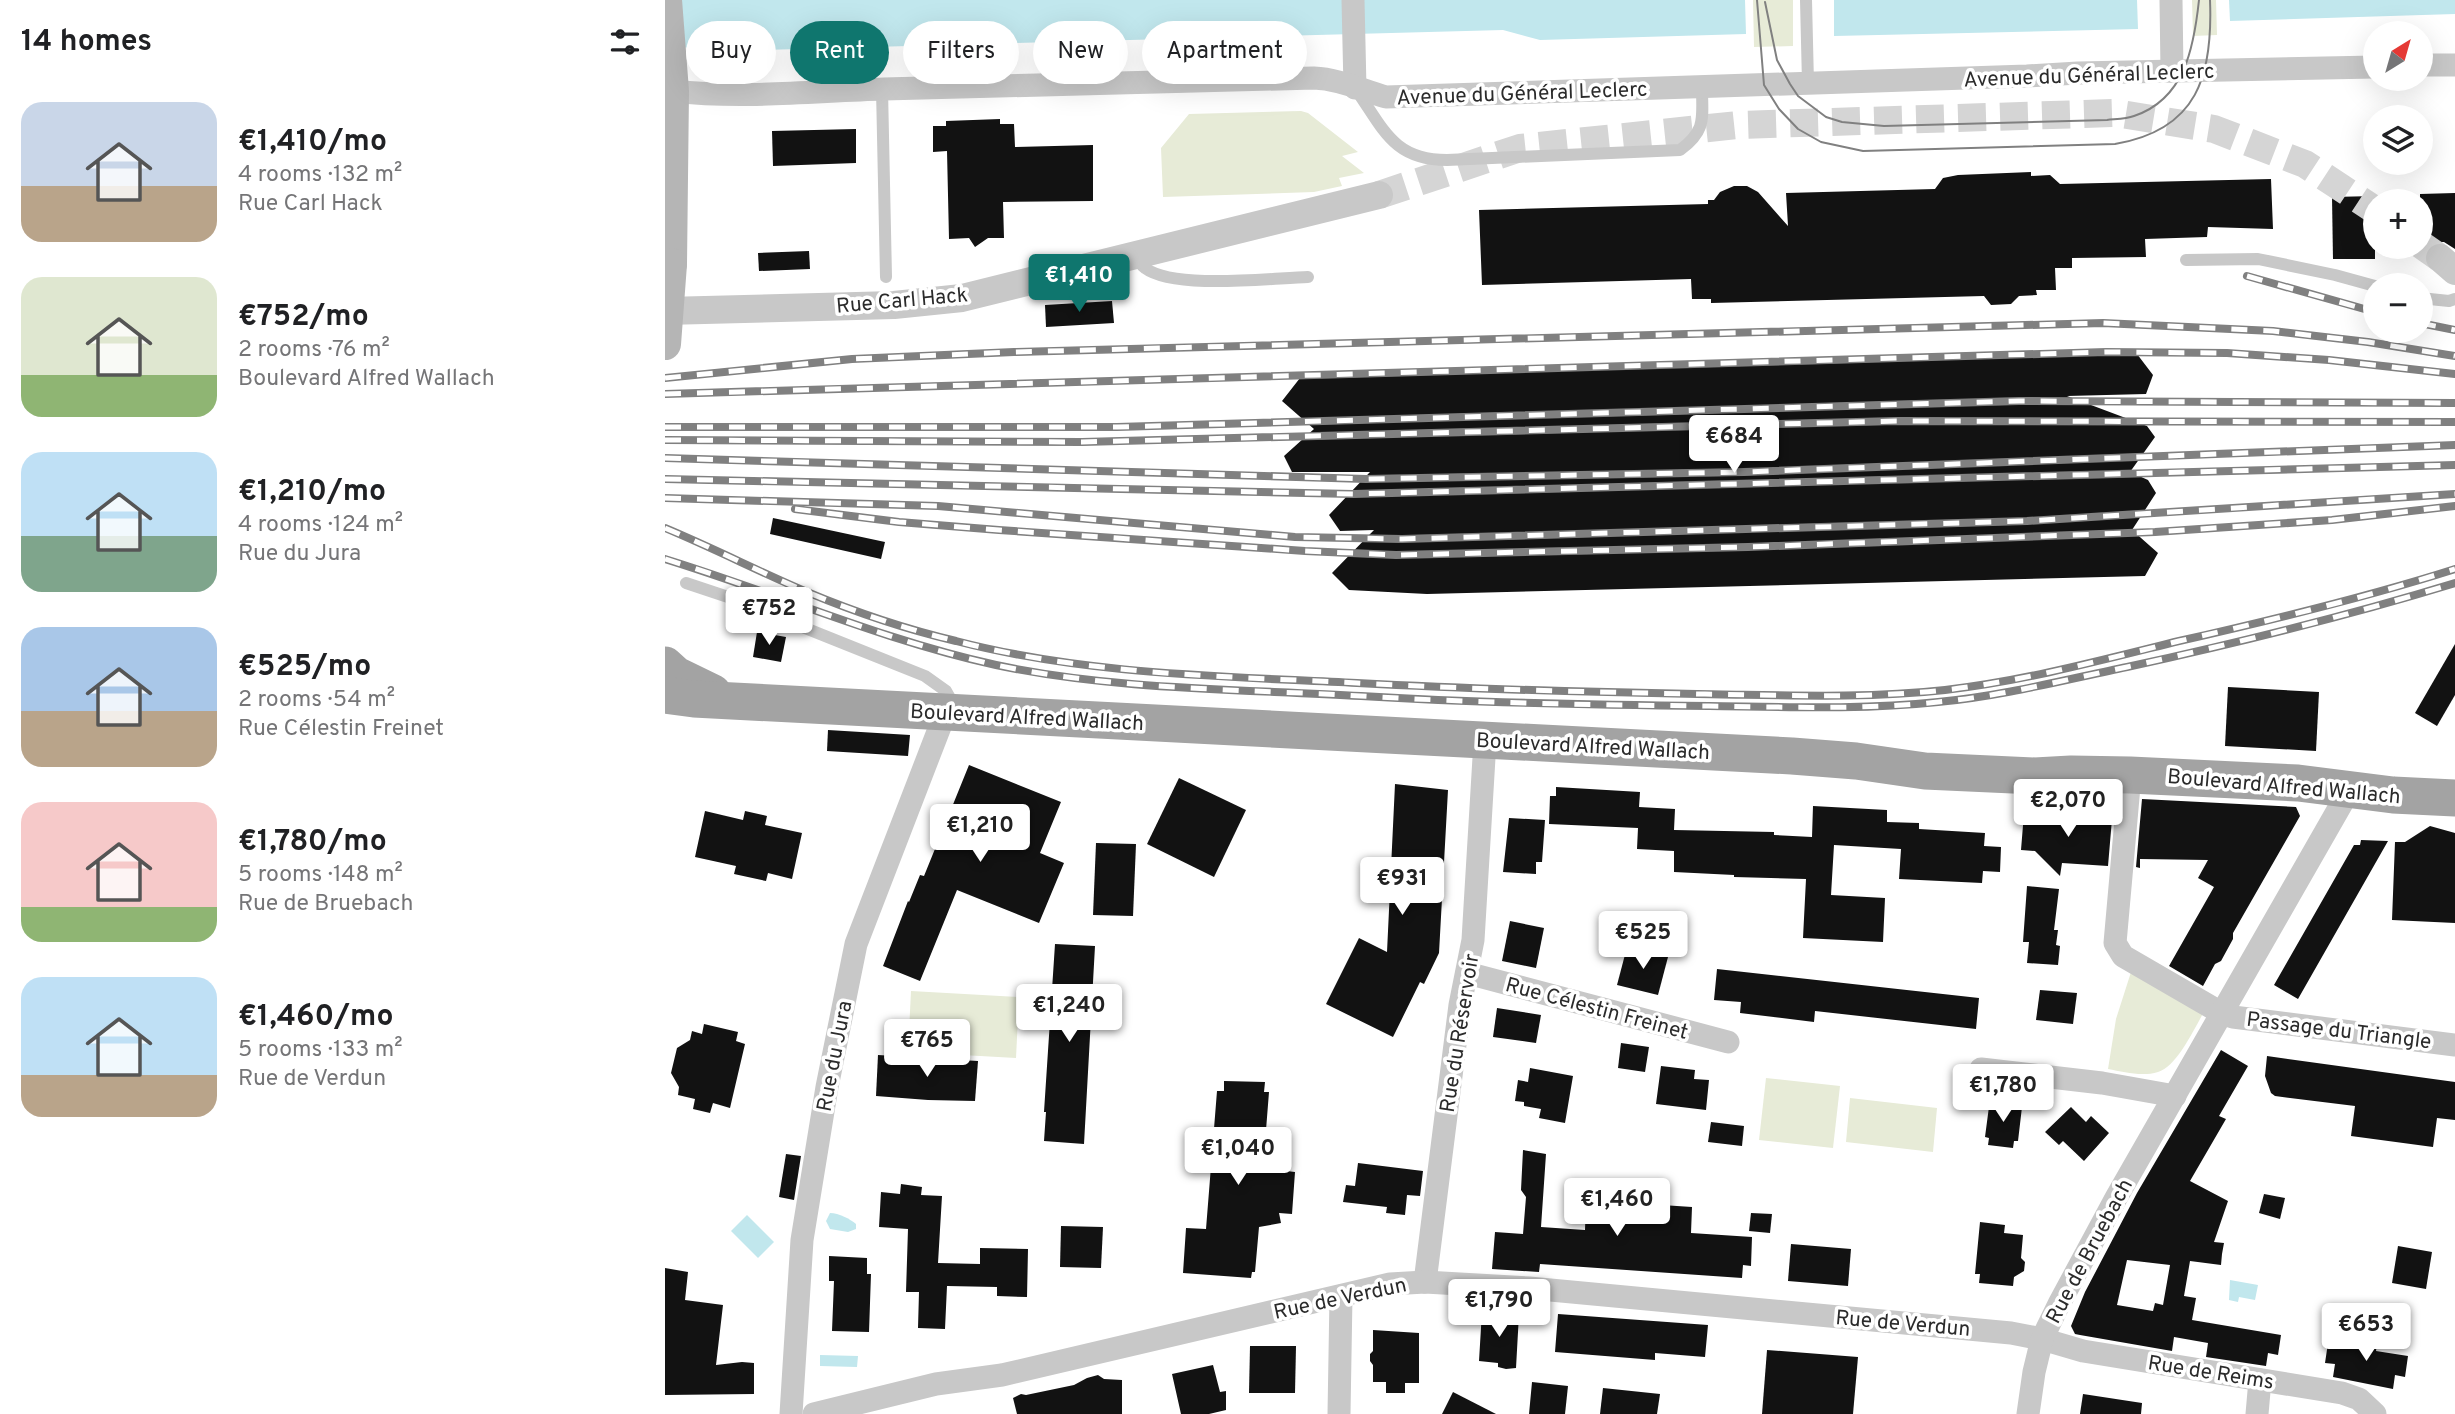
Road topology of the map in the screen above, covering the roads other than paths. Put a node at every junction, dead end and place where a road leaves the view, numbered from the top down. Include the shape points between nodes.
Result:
1 (666, 0) edge
2 (1353, 0) edge
3 (1807, 0) edge
4 (2171, 0) edge
5 (2433, 65) edge
6 (2455, 65) edge
7 (2363, 66) edge
8 (2172, 71) junction
9 (1808, 83) junction
10 (670, 84) edge
11 (1702, 87) junction
12 (1355, 88) junction
13 (882, 89) junction
14 (1379, 195) tunnel mouth
15 (1137, 254) junction
16 (2186, 260) dead end
17 (886, 277) dead end
18 (1308, 277) dead end
19 (2363, 283) edge
20 (2433, 299) edge
21 (2455, 299) edge
22 (665, 311) edge
23 (665, 344) edge
24 (686, 583) dead end
25 (665, 665) edge
26 (665, 695) edge
27 (730, 701) junction
28 (950, 713) junction
29 (1485, 741) junction
30 (2130, 775) junction
31 (2346, 789) junction
32 (2455, 798) edge
33 (1467, 973) junction
34 (2223, 1014) junction
35 (1728, 1042) dead end
36 (2455, 1045) edge
37 (1981, 1069) dead end
38 (2175, 1096) junction
39 (1425, 1282) junction
40 (1341, 1296) junction
41 (2042, 1339) junction
42 (2260, 1380) junction
43 (791, 1414) edge
44 (814, 1414) edge
45 (1339, 1414) edge
46 (2028, 1414) edge
47 (2257, 1414) edge
48 (2375, 1414) edge

1 - 10 main road
2 - 12 street
3 - 9 lane
4 - 8 street
5 - 6 street
7 - 8 street, Avenue du Général Leclerc
8 - 9 street, Avenue du Général Leclerc
9 - 11 street, Avenue du Général Leclerc
10 - 13 street, Avenue du Général Leclerc via 709,95
10 - 23 main road, bridge via 671,264
11 - 12 street, Avenue du Général Leclerc via 1386,97
11 - 12 lane via 1700,129 1693,142 1679,150 1447,160 1429,160 1397,146
12 - 13 street, Avenue du Général Leclerc via 1335,79 1314,78
13 - 17 lane
14 - 15 street, Rue Carl Hack
15 - 18 lane via 1146,269 1179,280
15 - 22 street, Rue Carl Hack via 963,298 930,302
16 - 19 lane via 2257,259
20 - 21 lane
24 - 28 lane via 925,676 946,691
25 - 27 main road, Boulevard Alfred Wallach
26 - 27 main road, Boulevard Alfred Wallach
27 - 28 main road, Boulevard Alfred Wallach
28 - 29 main road, Boulevard Alfred Wallach
28 - 43 street, Rue du Jura via 941,724 856,944 802,1240
29 - 30 main road, Boulevard Alfred Wallach via 1897,761 2035,776 2056,768
29 - 33 street, Rue du Réservoir
30 - 31 main road, Boulevard Alfred Wallach
30 - 34 street, Passage du Triangle via 2115,943 2123,956
31 - 32 main road, Boulevard Alfred Wallach
31 - 34 street, Rue de Bruebach
33 - 35 street, Rue Célestin Freinet
33 - 39 street, Rue du Réservoir
34 - 36 street, Passage du Triangle
34 - 38 street, Rue de Bruebach
37 - 38 street
38 - 41 street, Rue de Bruebach
39 - 40 street, Rue de Verdun via 1391,1284
39 - 41 street, Rue de Verdun via 1542,1289
40 - 44 street, Rue de Verdun
40 - 45 street
41 - 42 street, Rue de Reims via 2084,1351
41 - 46 street, Rue de Bruebach
42 - 47 street
42 - 48 street, Rue de Reims via 2351,1395

